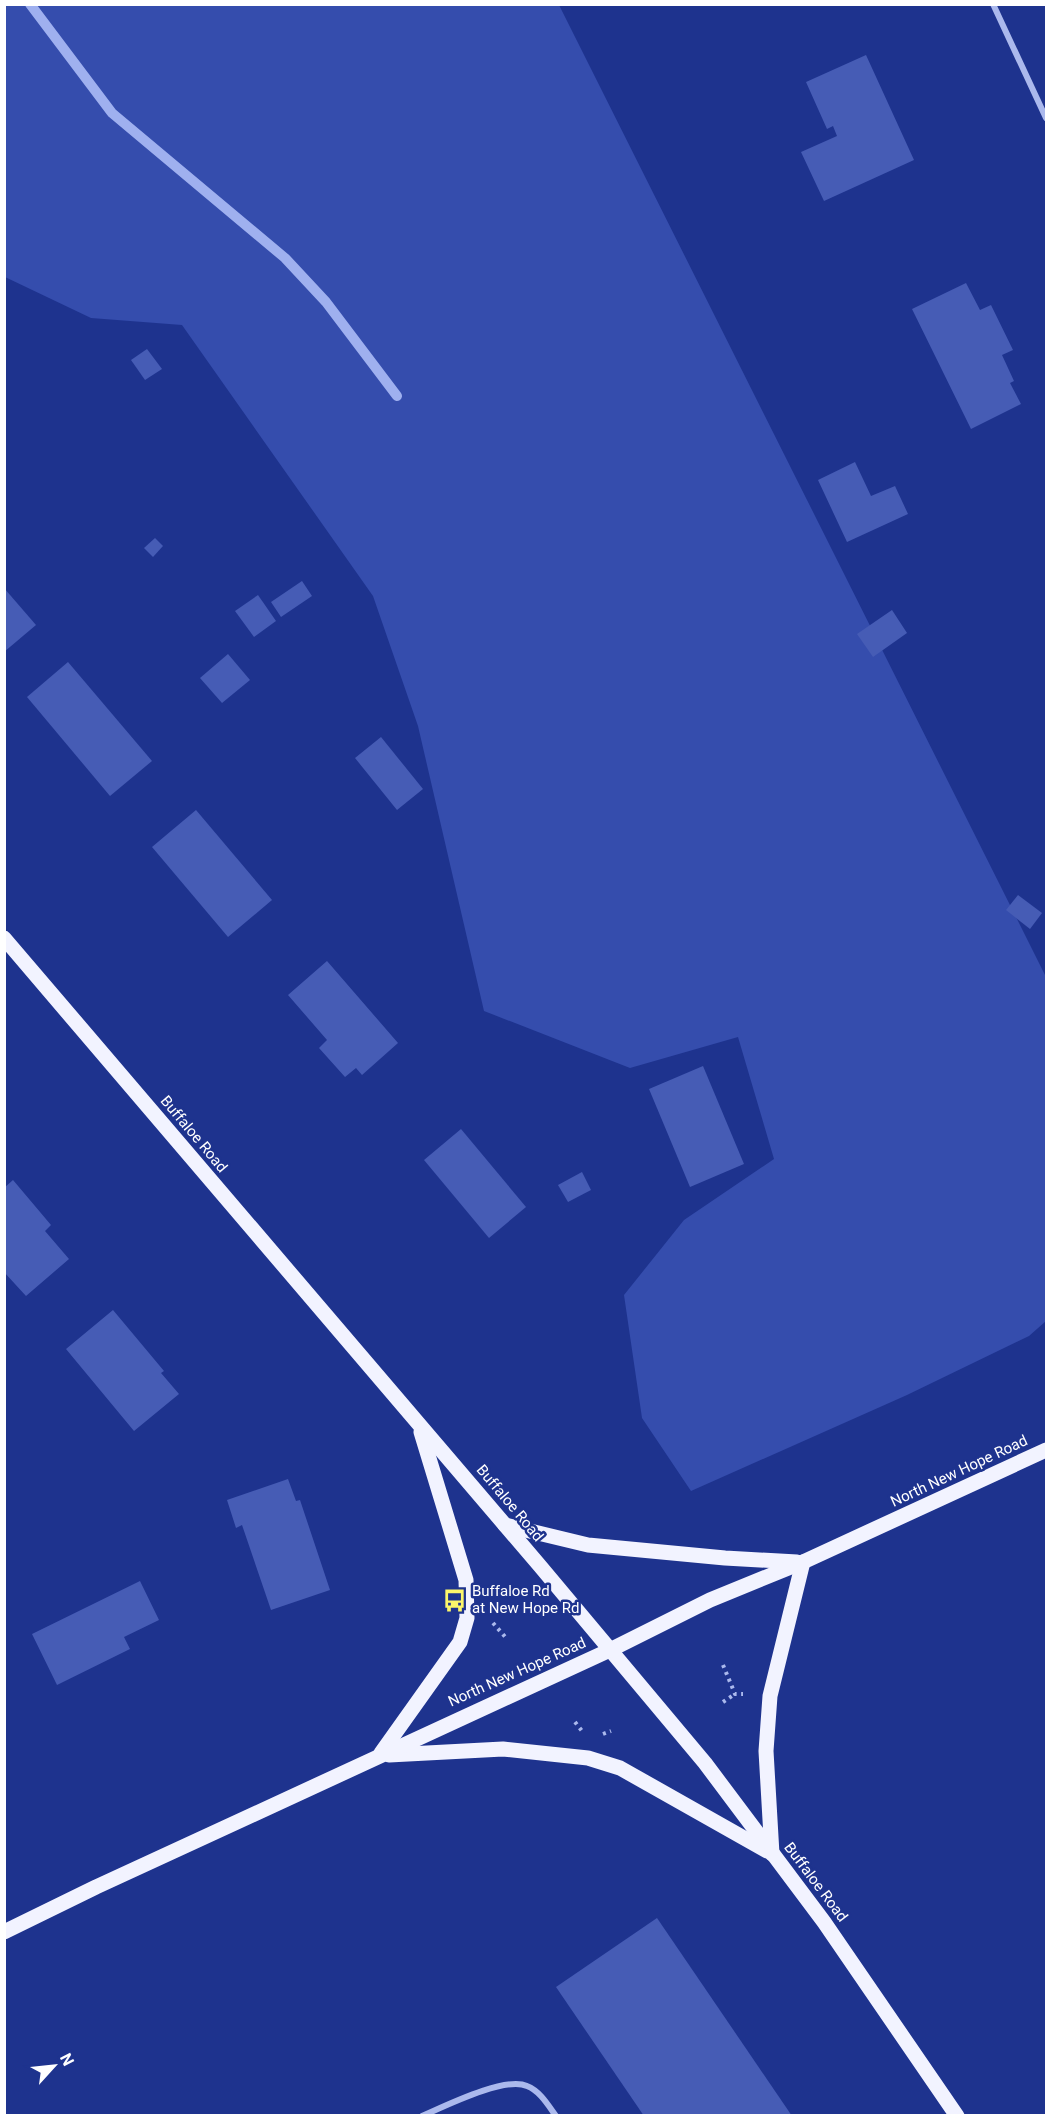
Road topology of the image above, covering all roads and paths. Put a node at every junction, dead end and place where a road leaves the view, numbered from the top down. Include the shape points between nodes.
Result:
1 (993, 4) edge
2 (1047, 118) edge
3 (4, 938) edge
4 (419, 1425) junction
5 (1047, 1450) edge
6 (505, 1525) junction
7 (803, 1562) junction
8 (610, 1650) junction
9 (723, 1665) dead end
10 (735, 1694) junction
11 (752, 1695) dead end
12 (723, 1702) dead end
13 (379, 1755) junction
14 (772, 1854) junction
15 (4, 1932) edge
16 (422, 2115) edge
17 (556, 2115) edge
18 (957, 2115) edge

1 - 2 street
3 - 4 main road, Buffaloe Road
4 - 6 main road, Buffaloe Road
4 - 13 main road via 466,1580 467,1617 460,1642
5 - 7 main road, North New Hope Road
6 - 7 main road via 588,1545
6 - 8 main road, Buffaloe Road
7 - 8 main road, North New Hope Road via 710,1600
7 - 14 main road via 770,1696 766,1751
8 - 13 main road, North New Hope Road
8 - 14 main road, Buffaloe Road via 705,1763
9 - 10 path
10 - 11 path
10 - 12 path
13 - 14 main road via 503,1749 588,1758 620,1768
13 - 15 main road, North New Hope Road
14 - 18 main road, Buffaloe Road via 824,1922
16 - 17 street via 503,2084 526,2085 545,2099

